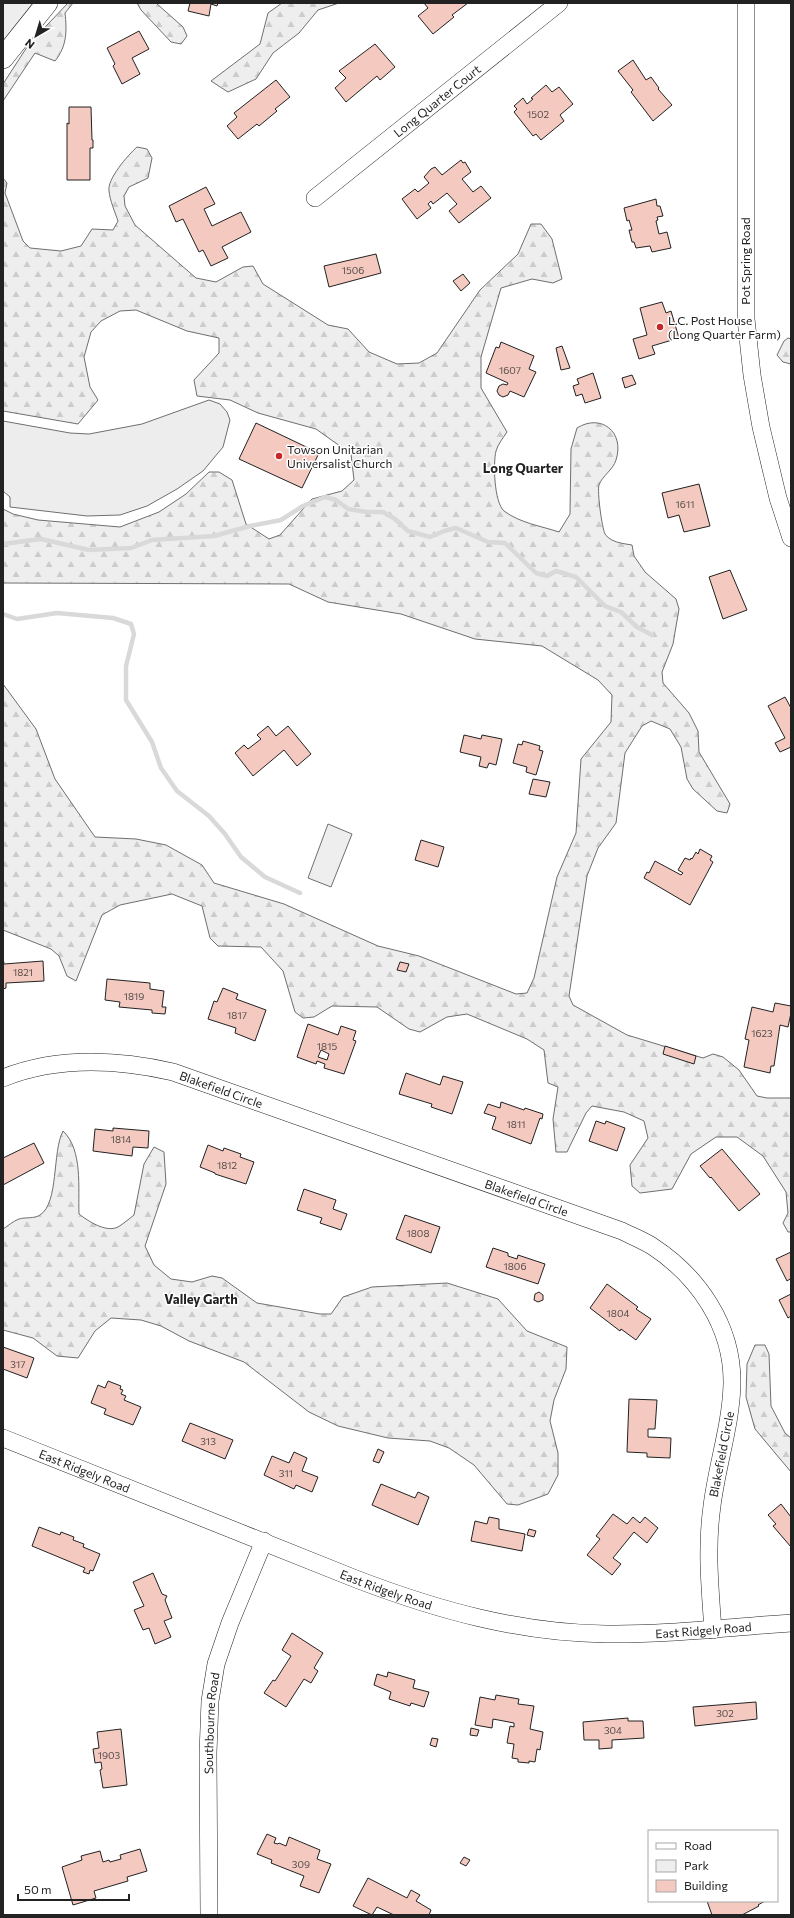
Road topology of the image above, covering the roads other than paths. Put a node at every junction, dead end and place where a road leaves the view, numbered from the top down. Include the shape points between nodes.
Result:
1 (47, 3) edge
2 (559, 3) edge
3 (746, 3) edge
4 (3, 58) edge
5 (315, 198) dead end
6 (791, 538) edge
7 (3, 1078) edge
8 (3, 1438) edge
9 (264, 1541) junction
10 (791, 1622) edge
11 (713, 1630) junction
12 (209, 1915) edge

1 - 4 main road
2 - 5 street, Long Quarter Court
3 - 6 street, Pot Spring Road via 746,318 761,427 778,498
7 - 11 street, Blakefield Circle via 53,1064 95,1060 138,1064 173,1072 622,1231 652,1246 677,1265 698,1286 714,1312 725,1336 732,1382 730,1409 709,1528 708,1565
8 - 9 street, East Ridgely Road
9 - 11 street, East Ridgely Road via 414,1600 499,1623 558,1632 605,1634
9 - 12 street, Southbourne Road via 216,1664 210,1701
10 - 11 street, East Ridgely Road

